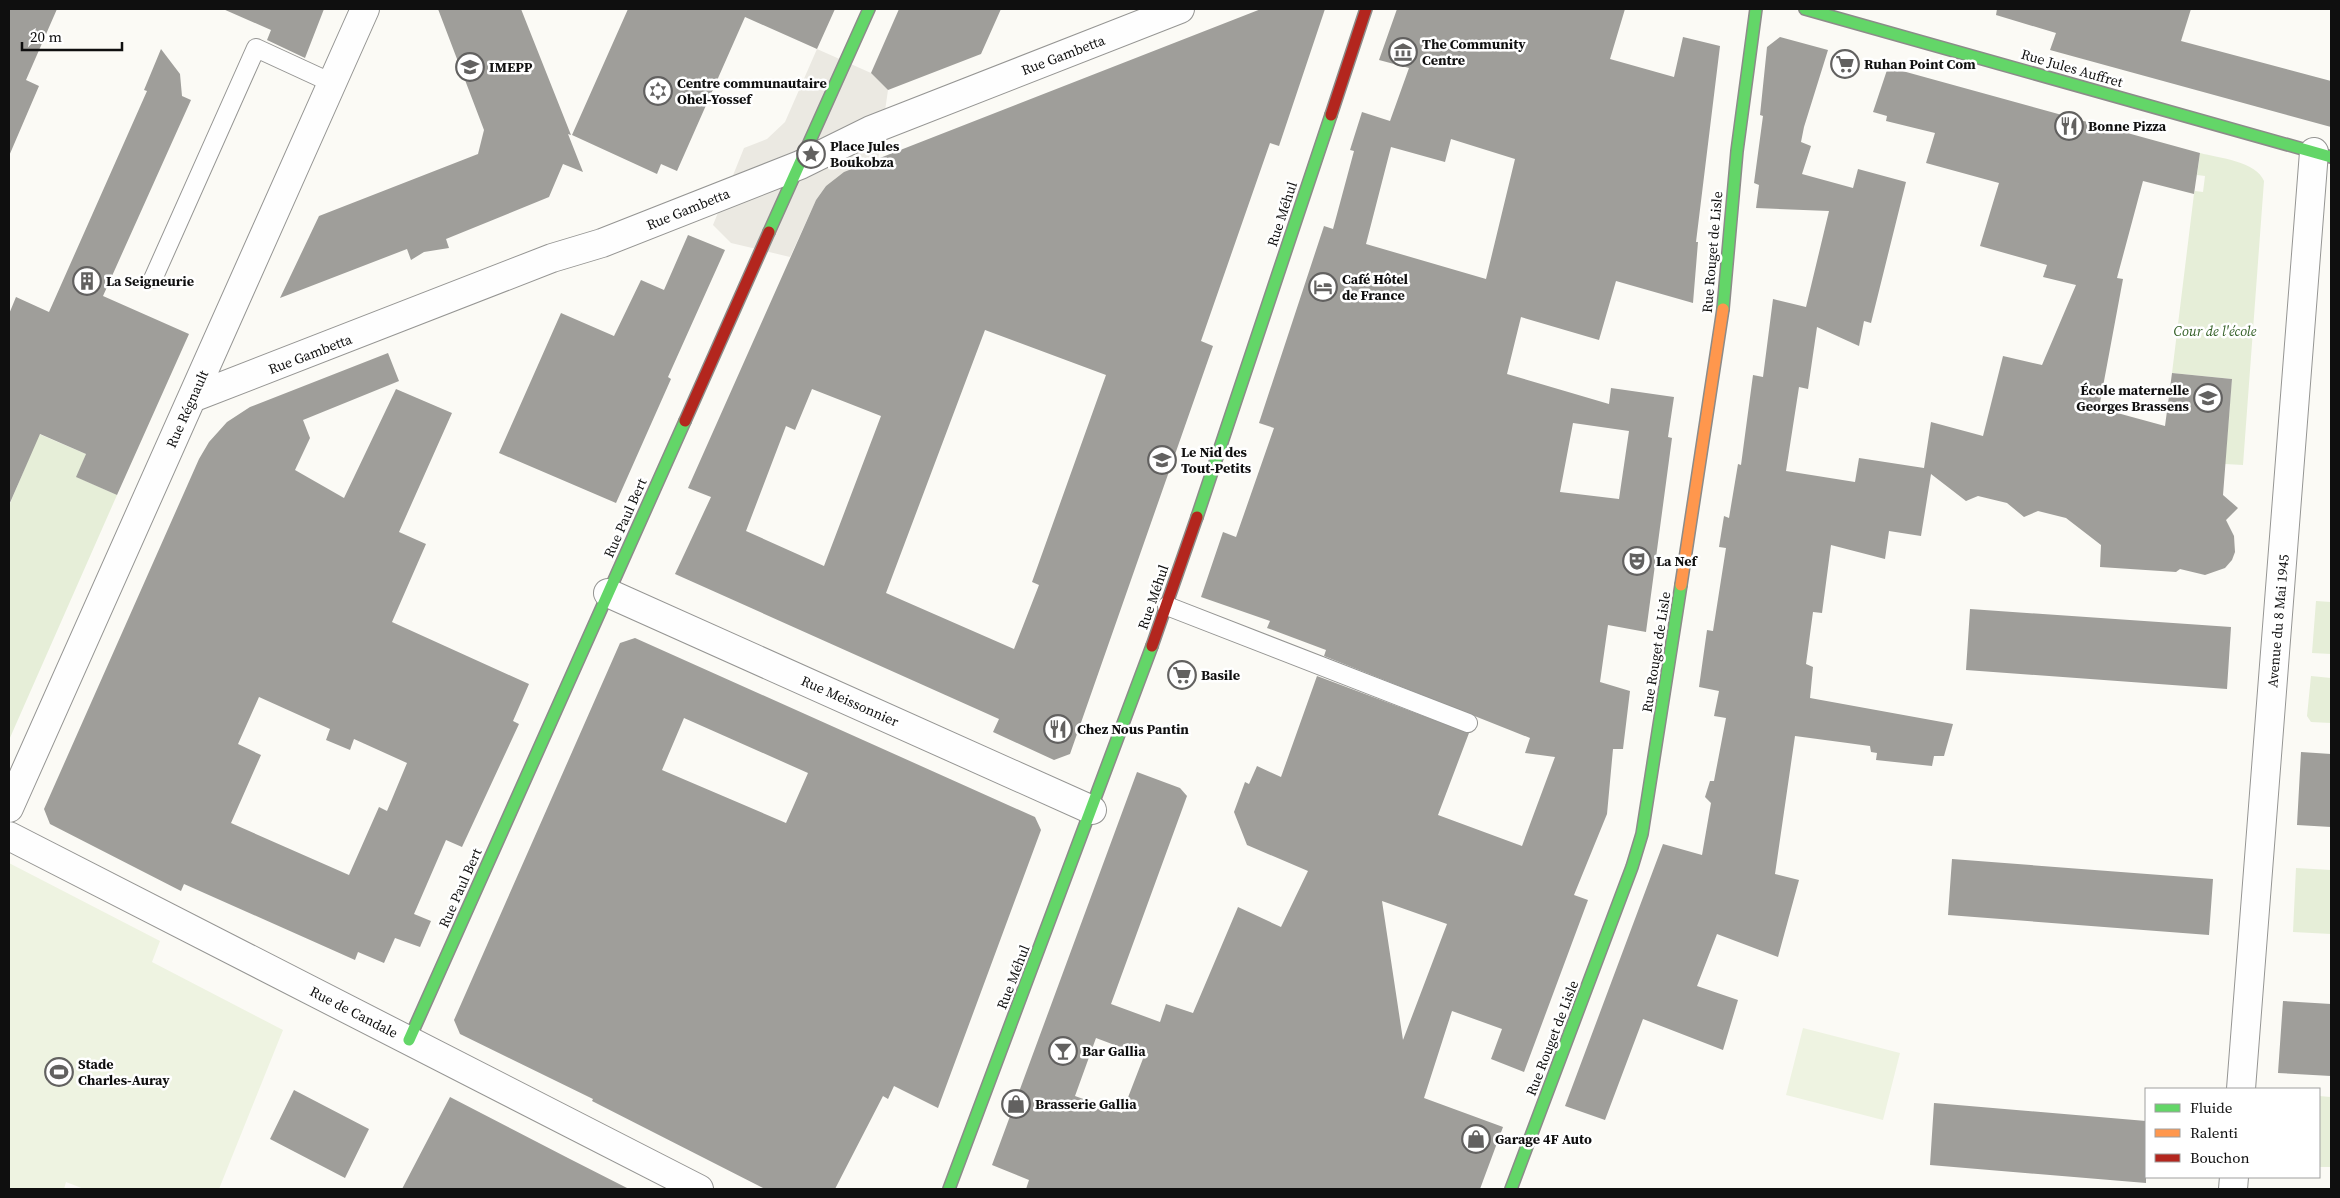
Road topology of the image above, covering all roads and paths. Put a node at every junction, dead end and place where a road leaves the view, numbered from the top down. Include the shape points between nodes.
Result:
1 (365, 9) edge
2 (870, 9) edge
3 (1180, 9) edge
4 (1366, 9) edge
5 (1756, 9) edge
6 (1805, 9) edge
7 (332, 83) junction
8 (2323, 155) edge
9 (800, 165) junction
10 (153, 279) dead end
11 (192, 398) junction
12 (608, 593) junction
13 (1167, 606) junction
14 (1468, 722) dead end
15 (9, 808) edge
16 (1092, 810) junction
17 (9, 836) edge
18 (409, 1040) junction
19 (2241, 1088) edge
20 (699, 1189) edge
21 (949, 1189) edge
22 (1511, 1189) edge

1 - 7 street, Rue Régnault
2 - 9 street, Rue Paul Bert
3 - 9 street, Rue Gambetta via 872,130
4 - 13 street, Rue Méhul
5 - 22 street, Rue Rouget de Lisle via 1734,180 1725,298 1642,834
6 - 8 street, Rue Jules Auffret
7 - 10 lane via 256,48
7 - 11 street, Rue Régnault
8 - 19 street, Avenue du 8 Mai 1945
9 - 11 street, Rue Gambetta
9 - 12 street, Rue Paul Bert
11 - 15 street, Rue Régnault
12 - 16 street, Rue Meissonnier
12 - 18 street, Rue Paul Bert
13 - 14 lane
13 - 16 street, Rue Méhul
16 - 21 street, Rue Méhul
17 - 18 street, Rue de Candale
18 - 20 street, Rue de Candale

